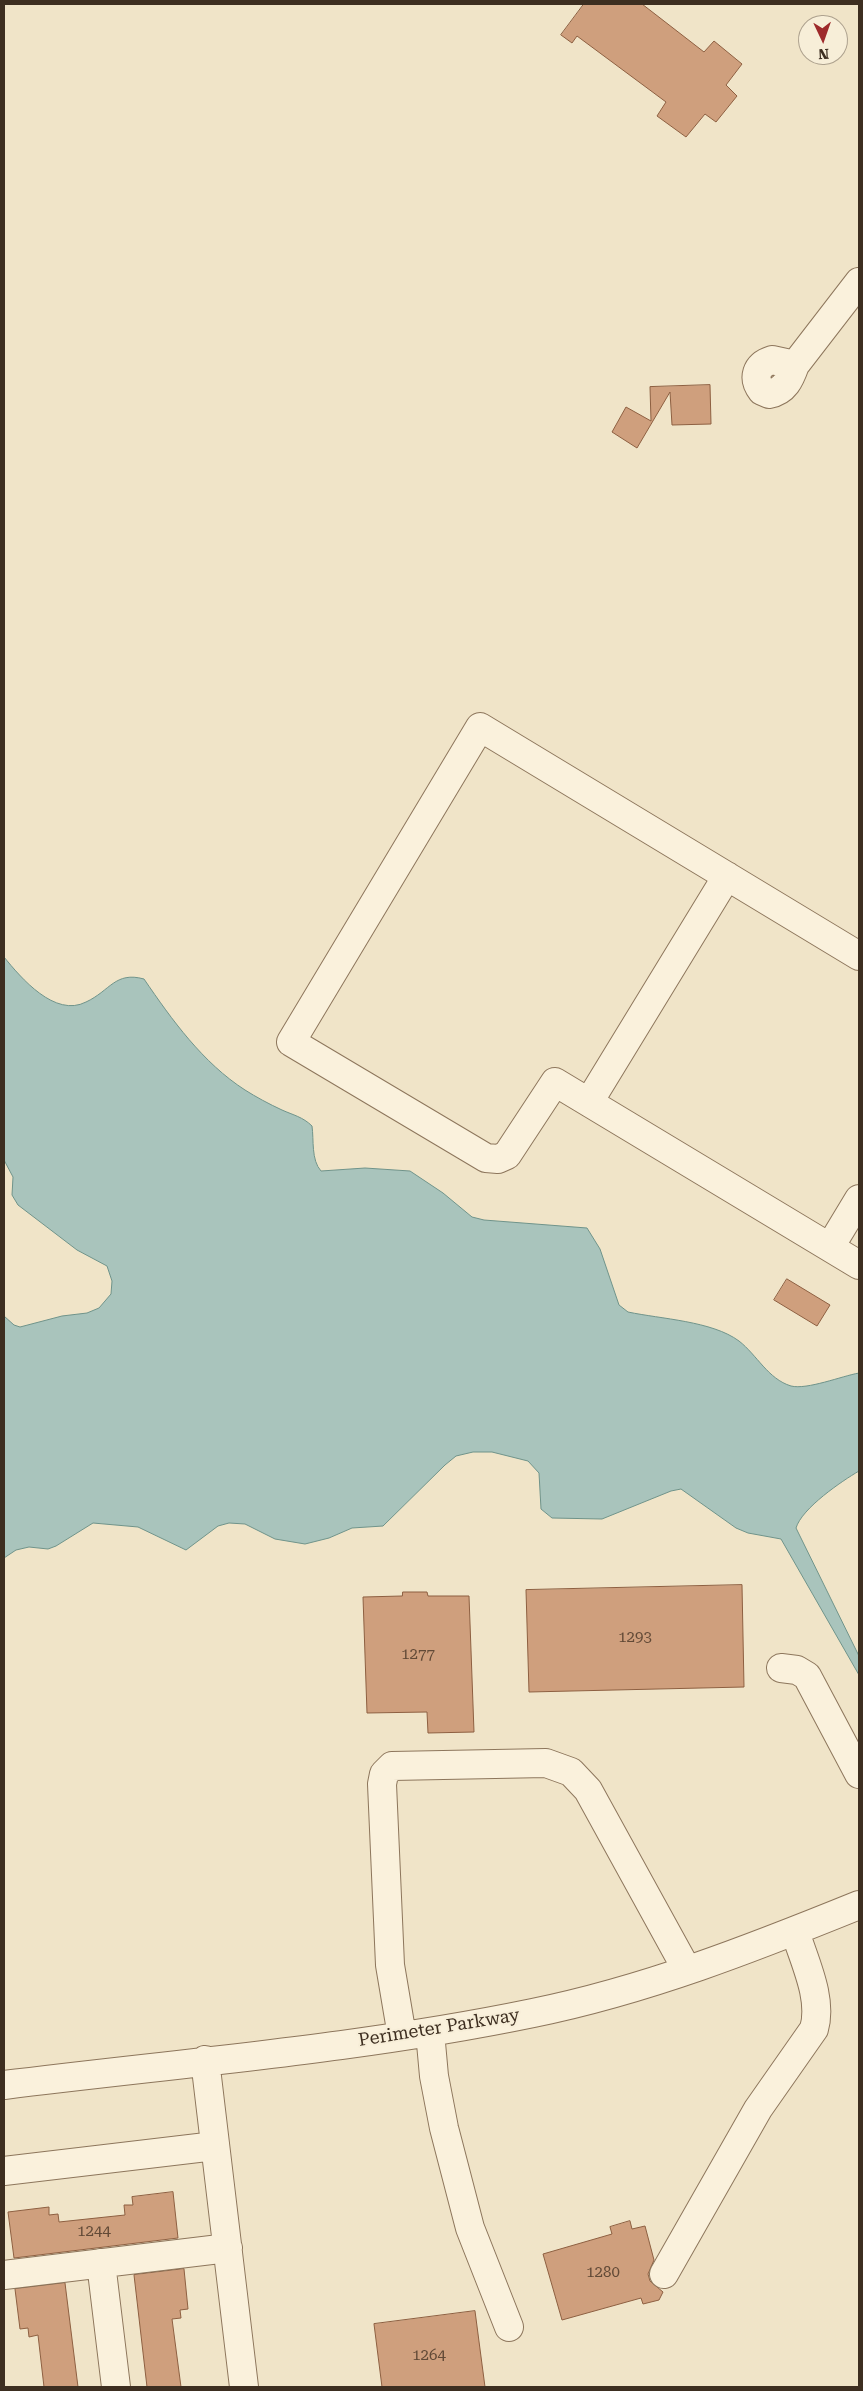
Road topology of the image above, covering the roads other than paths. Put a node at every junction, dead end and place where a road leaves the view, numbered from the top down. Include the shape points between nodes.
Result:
1 (859, 282) edge
2 (795, 365) dead end
3 (727, 876) junction
4 (859, 956) edge
5 (589, 1102) junction
6 (859, 1199) edge
7 (830, 1247) junction
8 (859, 1265) edge
9 (781, 1668) dead end
10 (859, 1774) edge
11 (859, 1905) edge
12 (795, 1931) junction
13 (687, 1970) junction
14 (430, 2032) junction
15 (402, 2036) junction
16 (205, 2060) junction
17 (4, 2085) edge
18 (215, 2146) junction
19 (4, 2171) edge
20 (228, 2248) junction
21 (101, 2263) junction
22 (664, 2274) dead end
23 (4, 2275) edge
24 (509, 2326) dead end
25 (116, 2387) edge
26 (244, 2387) edge

1 - 2 street
3 - 4 street
3 - 5 street
3 - 5 street via 480,728 291,1042 486,1158 498,1159 506,1155 556,1082
5 - 7 street
6 - 7 street
7 - 8 street
9 - 10 street via 797,1670 807,1676
11 - 12 street, Perimeter Parkway
12 - 13 street, Perimeter Parkway
12 - 22 street via 816,2002 814,2029 758,2109
13 - 14 street, Perimeter Parkway via 534,2013
13 - 15 street via 588,1790 571,1772 546,1763 392,1766 384,1774 382,1784 390,1965
14 - 15 street, Perimeter Parkway
14 - 24 street via 444,2128 470,2228
15 - 16 street, Perimeter Parkway
16 - 17 street, Perimeter Parkway
16 - 18 street
18 - 19 street
18 - 20 street
20 - 21 street
20 - 26 street
21 - 23 street
21 - 25 street

